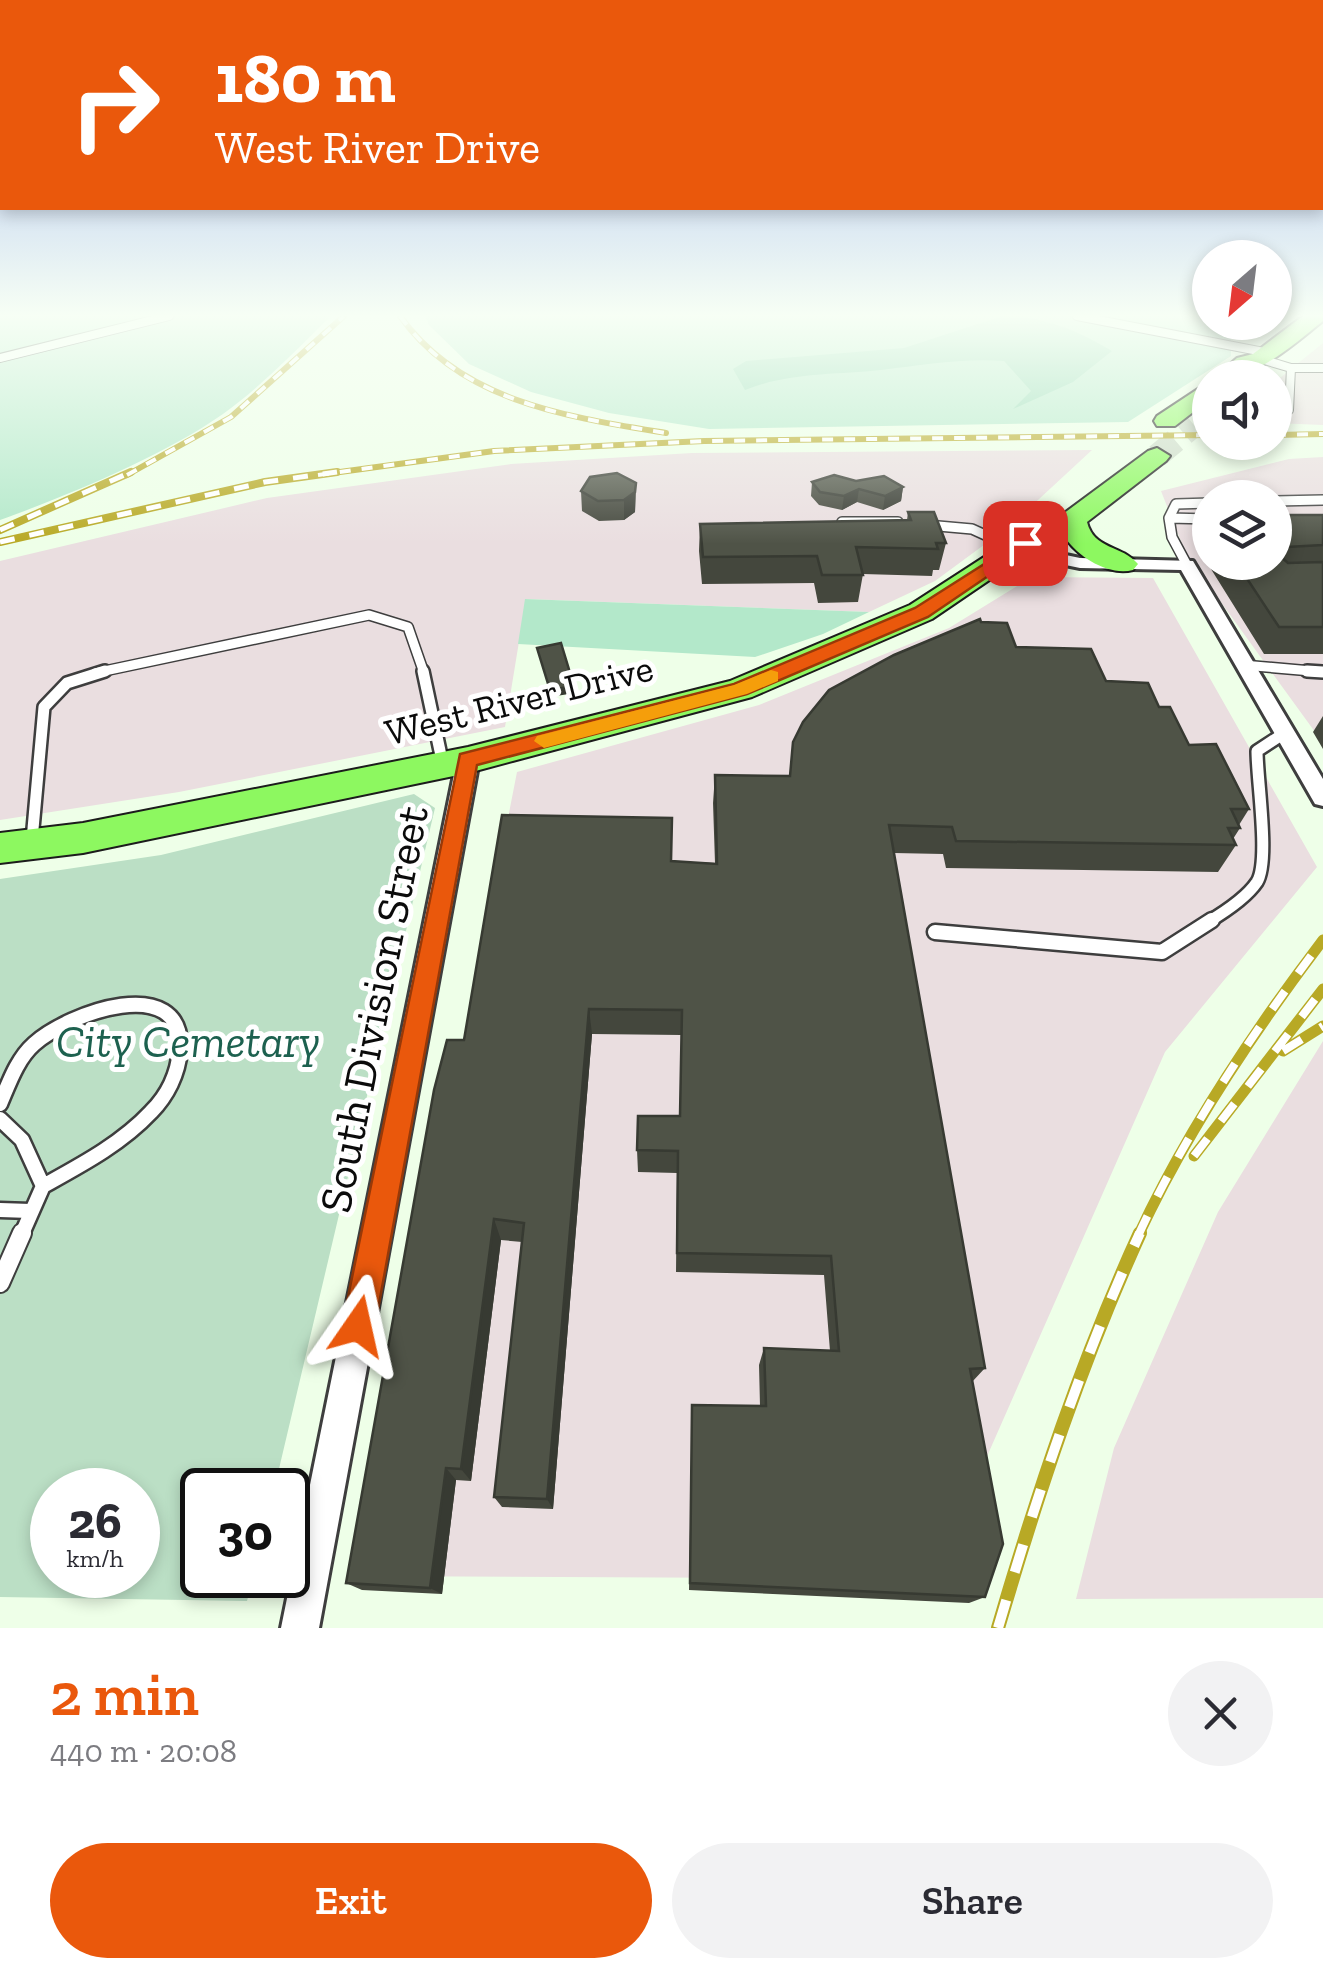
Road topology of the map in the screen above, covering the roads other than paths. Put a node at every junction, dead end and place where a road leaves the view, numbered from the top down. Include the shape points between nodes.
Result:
1 (1192, 402) edge
2 (1166, 421) tunnel mouth
3 (1129, 450) tunnel mouth
4 (1157, 456) tunnel mouth
5 (1292, 500) edge
6 (1323, 500) edge
7 (1192, 504) edge
8 (1169, 518) junction
9 (1192, 519) edge
10 (1073, 520) junction
11 (826, 523) edge
12 (1022, 546) junction
13 (1123, 564) junction
14 (1188, 565) junction
15 (1243, 665) junction
16 (1323, 672) edge
17 (1283, 734) junction
18 (456, 762) junction
19 (1323, 798) edge
20 (16, 846) edge
21 (935, 932) dead end
22 (0, 1104) edge
23 (0, 1119) edge
24 (43, 1186) junction
25 (0, 1210) edge
26 (30, 1212) junction
27 (0, 1284) edge
28 (300, 1628) edge

1 - 2 main road
3 - 12 main road, West River Drive via 1032,529
4 - 10 main road, West River Drive
5 - 6 lane
7 - 8 lane via 1176,504
8 - 9 lane
8 - 14 lane
10 - 12 main road, West River Drive
10 - 13 main road via 1082,543
11 - 12 lane via 879,520 972,529
12 - 13 street via 1048,561
12 - 18 main road, West River Drive via 909,619 740,690
13 - 14 street
14 - 15 street
15 - 16 lane
15 - 17 street
17 - 19 street
17 - 21 lane via 1257,751 1265,850 1257,882 1162,952
18 - 20 main road, West River Drive
18 - 20 lane via 408,627 369,615 66,683 44,707
18 - 28 street, South Division Street
22 - 24 lane via 33,1045 80,1013 139,1003 178,1025 177,1072 151,1113
23 - 24 lane via 22,1140
24 - 26 lane
25 - 26 lane
26 - 27 lane

